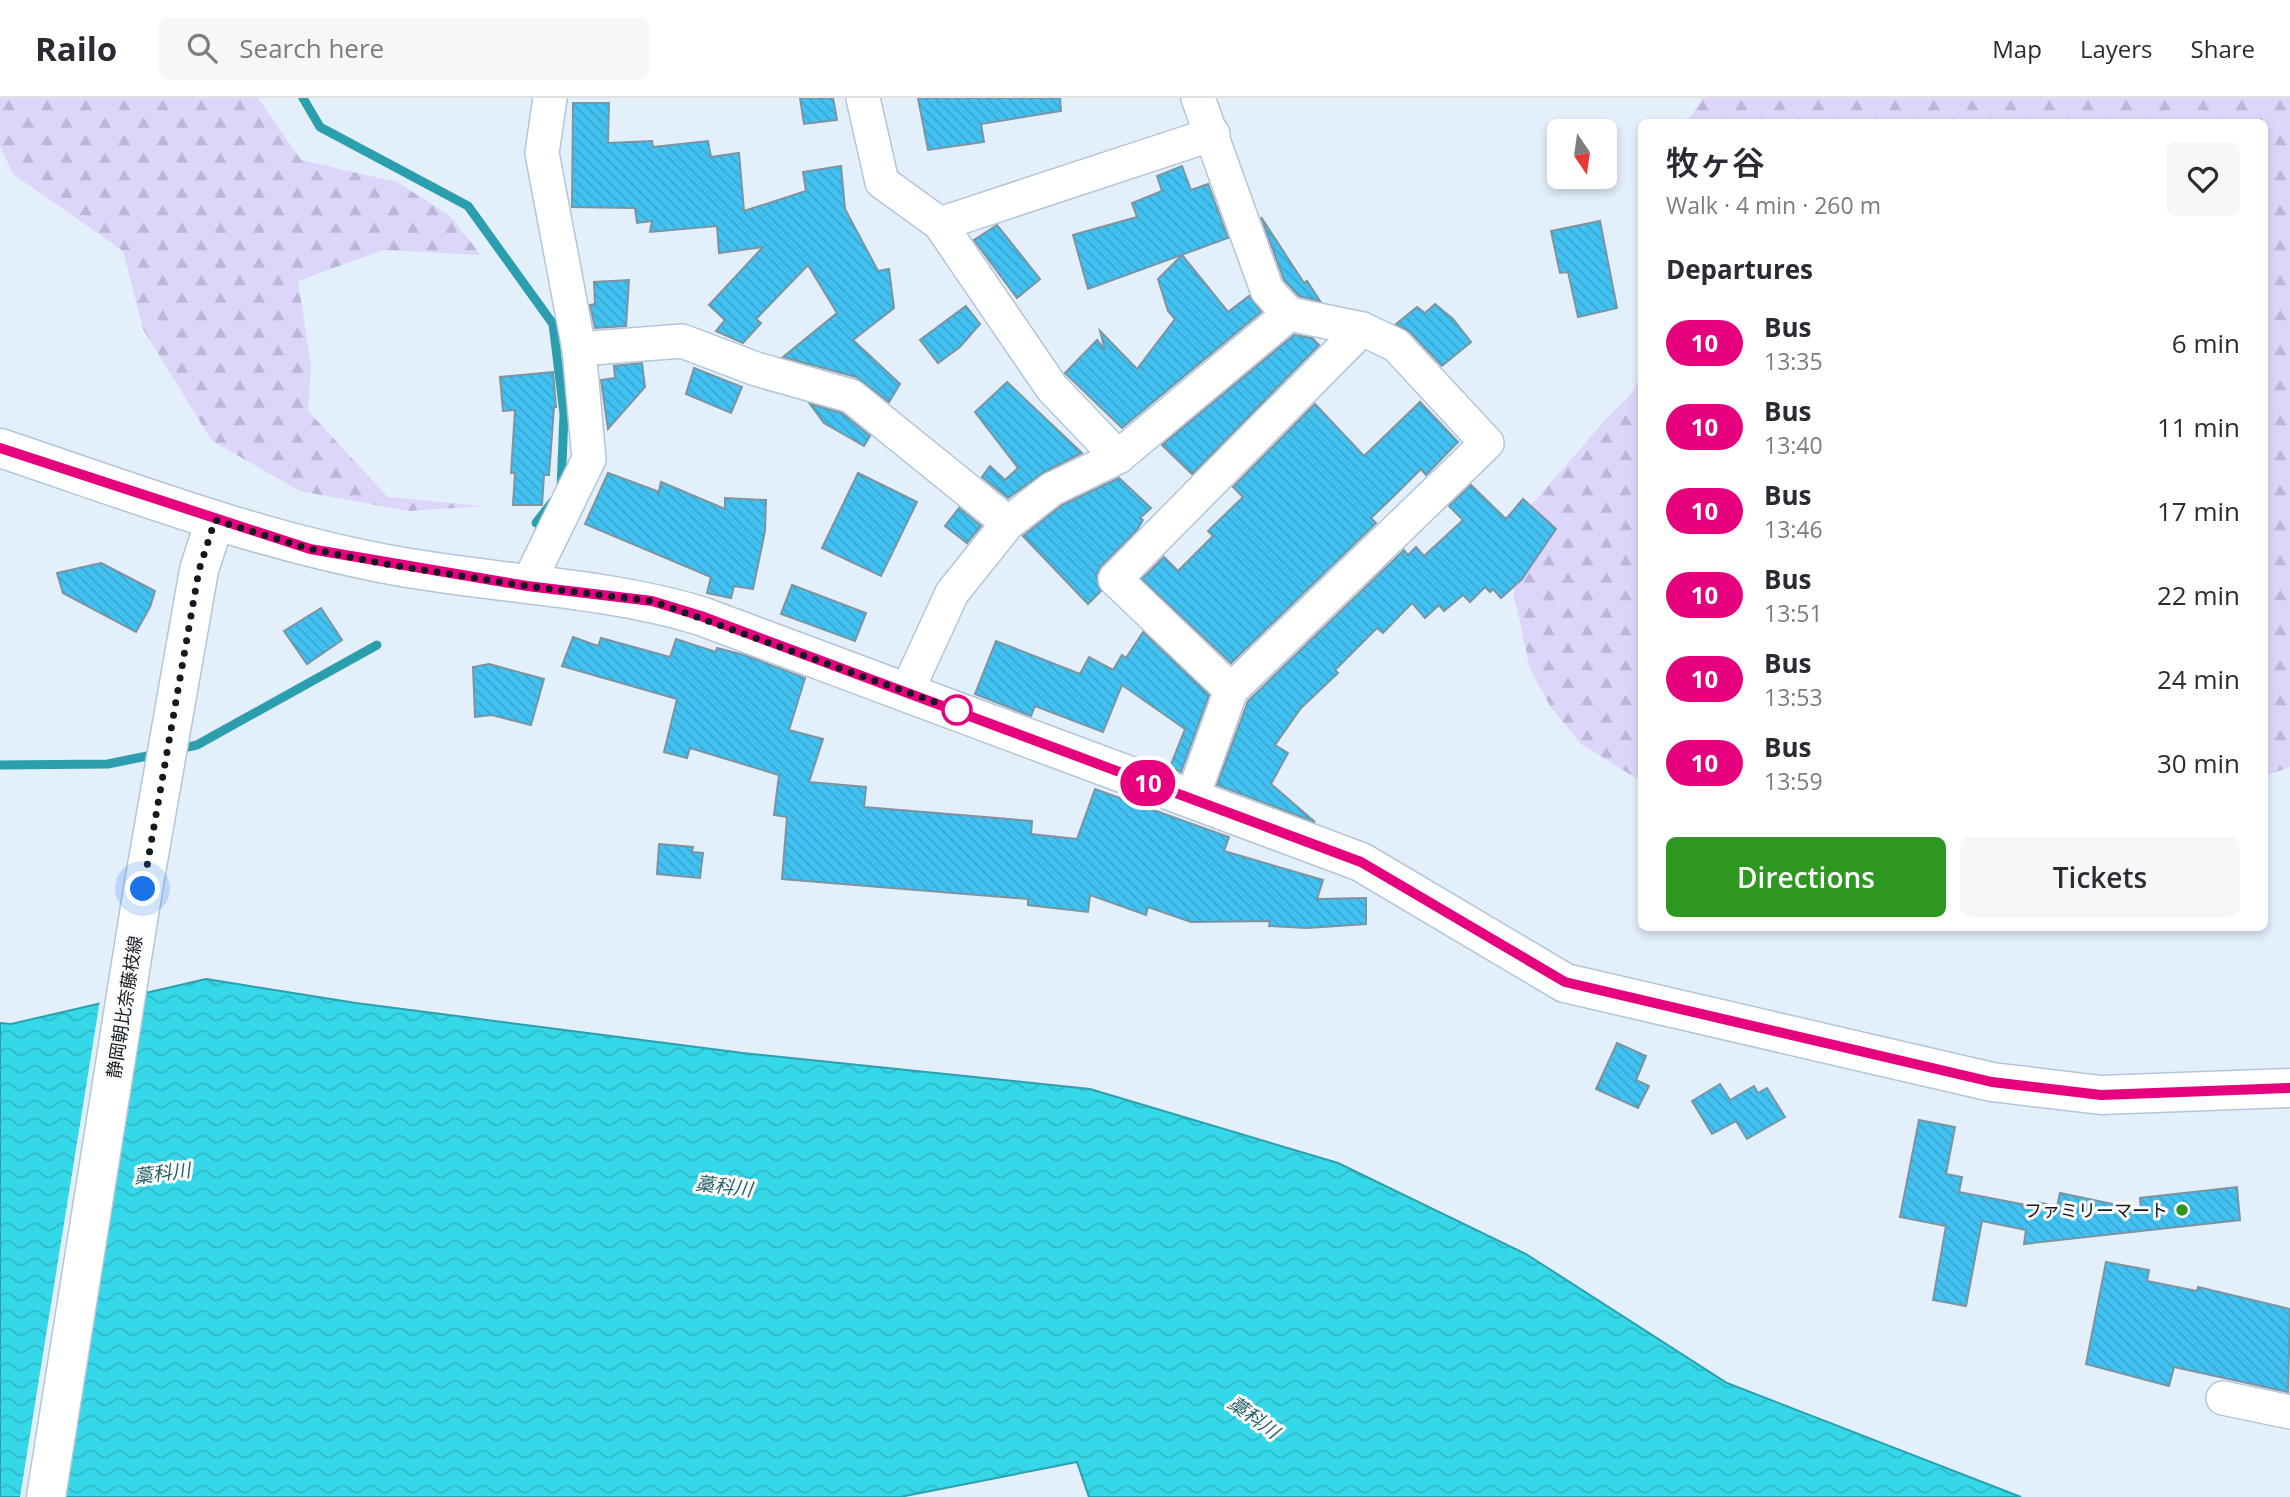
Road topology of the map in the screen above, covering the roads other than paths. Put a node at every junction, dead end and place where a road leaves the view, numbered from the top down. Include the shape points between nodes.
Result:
1 (550, 98) edge
2 (863, 98) edge
3 (1198, 98) edge
4 (1213, 134) junction
5 (940, 224) junction
6 (1289, 314) junction
7 (1362, 329) junction
8 (579, 349) junction
9 (0, 448) edge
10 (1118, 457) junction
11 (215, 520) junction
12 (1007, 523) junction
13 (527, 586) junction
14 (1231, 690) junction
15 (907, 691) junction
16 (1192, 800) junction
17 (2290, 1088) edge
18 (2223, 1398) dead end
19 (2290, 1412) edge
20 (46, 1497) edge

1 - 8 street via 542,153
2 - 5 street via 883,182
3 - 4 street
4 - 5 street
4 - 6 street via 1267,290
5 - 10 street via 1052,388
6 - 7 street
6 - 10 street
7 - 14 street via 1115,579
7 - 14 street via 1396,345 1486,443
8 - 12 street via 682,341 756,369 851,396
8 - 13 street via 589,459
9 - 11 main road
10 - 12 street via 1052,489
11 - 13 main road via 310,549
11 - 20 main road, 静岡朝比奈藤枝線 via 199,570 143,889
12 - 15 street via 952,593
13 - 15 main road via 652,601
14 - 16 street
15 - 16 main road
16 - 17 main road via 1361,862 1565,982 1992,1082 2101,1095
18 - 19 street

